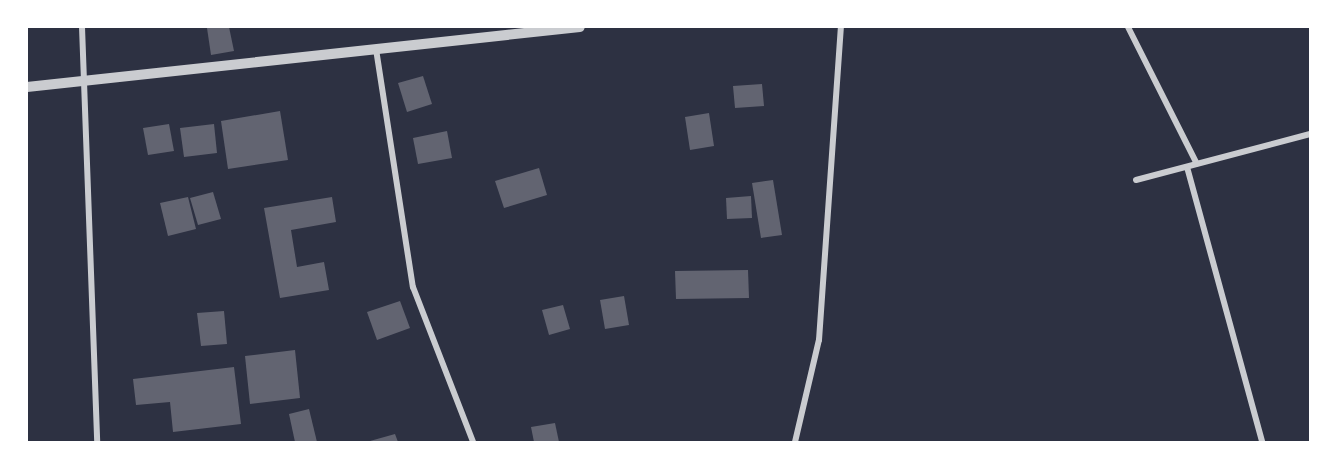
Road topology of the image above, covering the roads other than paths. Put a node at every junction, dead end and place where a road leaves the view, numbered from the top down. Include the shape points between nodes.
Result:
1 (82, 27) edge
2 (580, 27) edge
3 (841, 27) edge
4 (1128, 27) edge
5 (376, 49) junction
6 (82, 81) junction
7 (27, 87) edge
8 (1310, 134) edge
9 (1197, 164) junction
10 (1187, 167) junction
11 (1136, 180) dead end
12 (97, 442) edge
13 (473, 442) edge
14 (795, 442) edge
15 (1262, 442) edge

1 - 6 street
2 - 5 street
3 - 14 street via 819,340
4 - 9 street
5 - 6 street
5 - 13 street via 413,287
6 - 7 street
6 - 12 street
8 - 9 street
9 - 10 street
10 - 11 street
10 - 15 street

